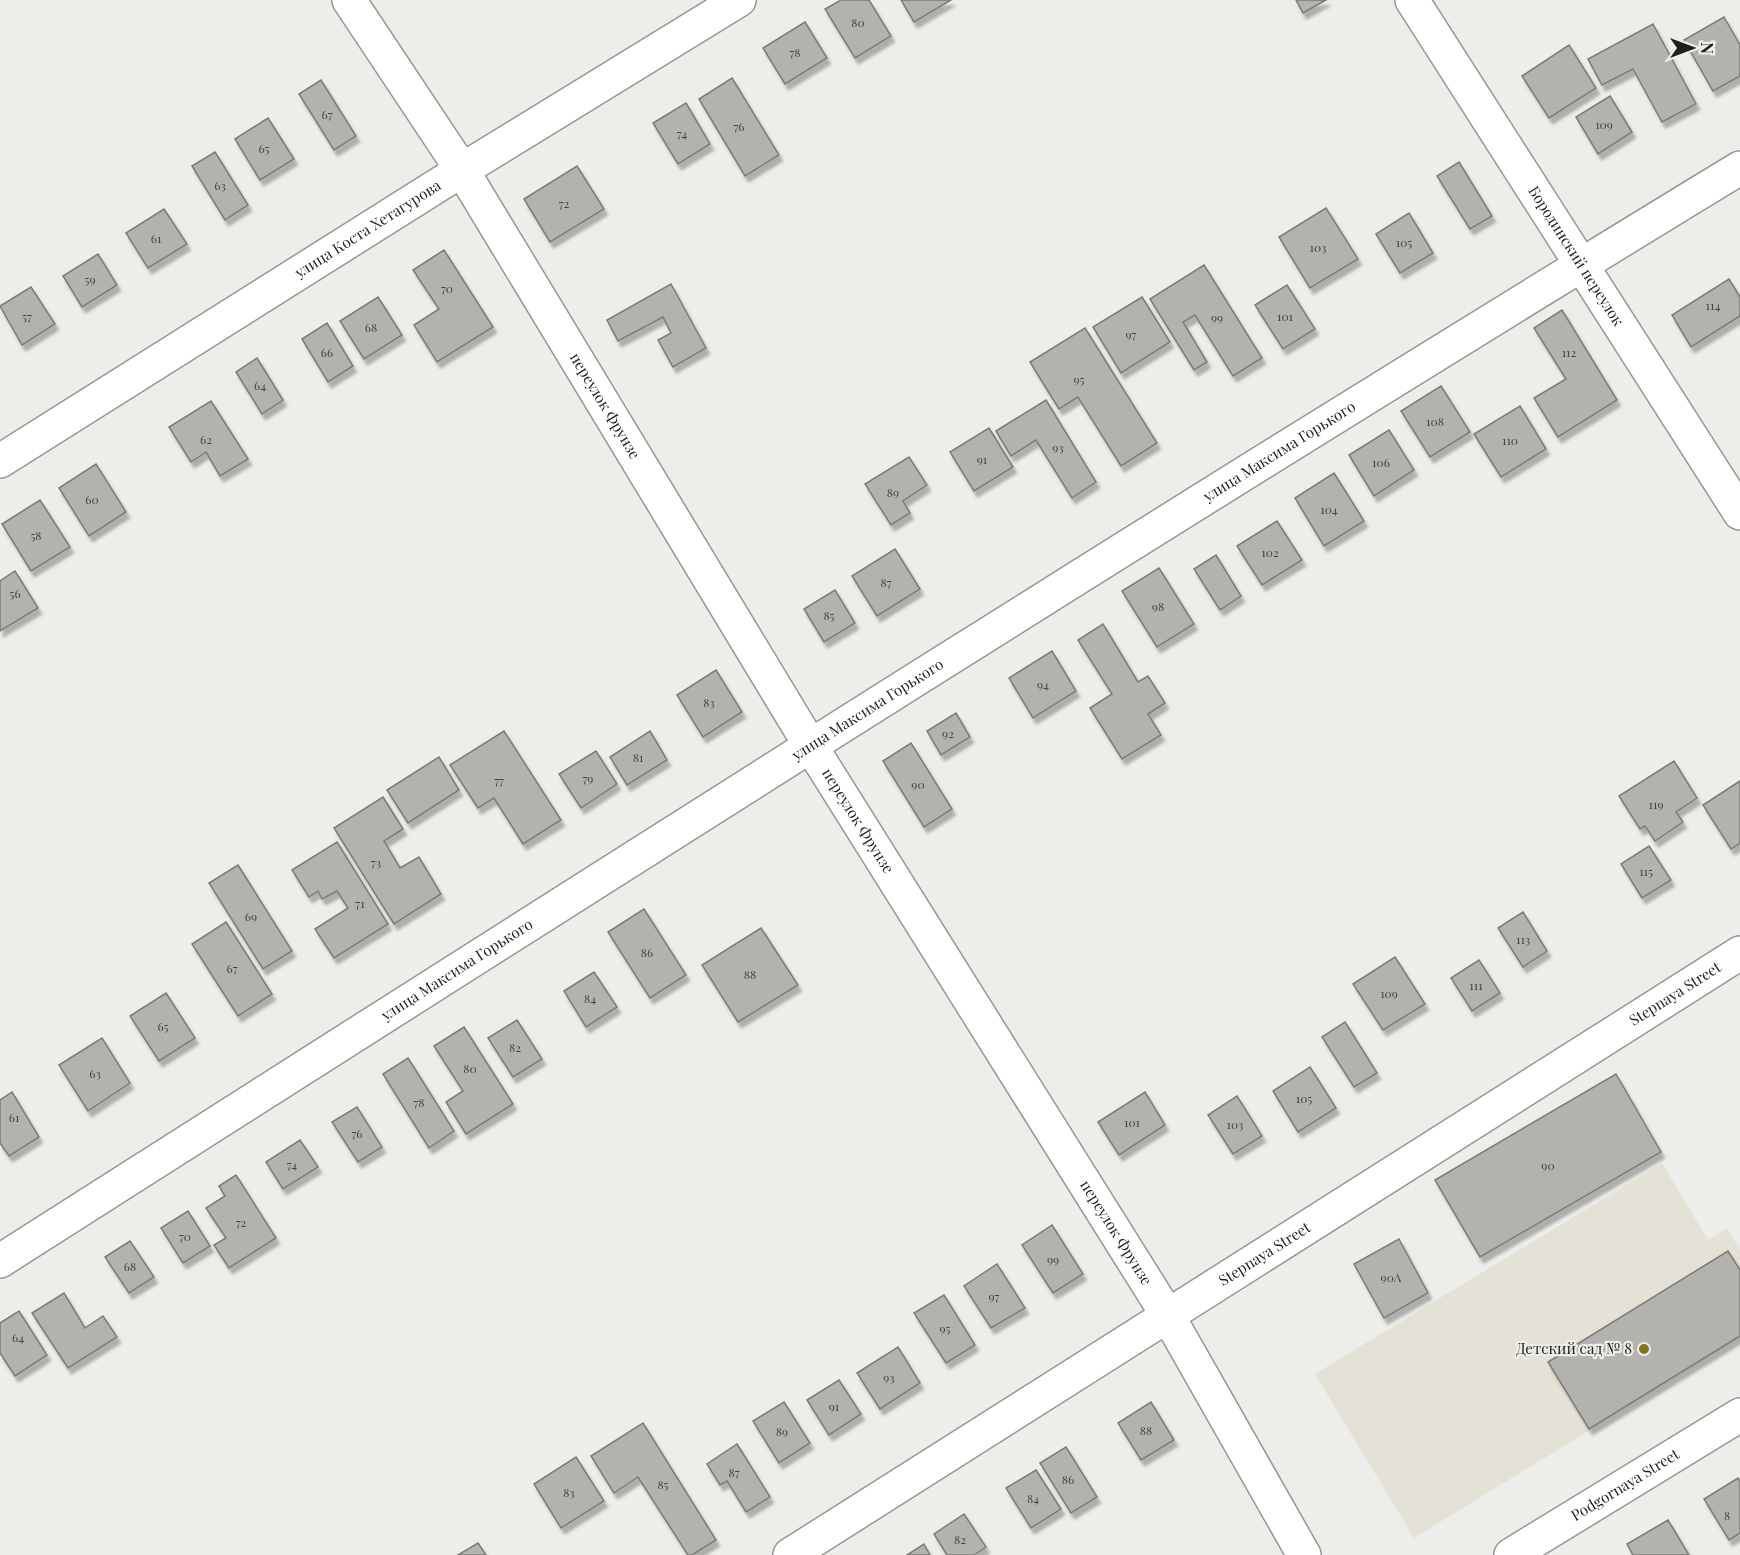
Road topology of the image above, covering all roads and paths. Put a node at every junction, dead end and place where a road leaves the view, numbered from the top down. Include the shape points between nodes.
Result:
1 (349, 0) edge
2 (740, 0) edge
3 (1412, 0) edge
4 (1740, 168) edge
5 (462, 170) junction
6 (1582, 264) junction
7 (0, 461) edge
8 (1740, 513) edge
9 (810, 745) junction
10 (1740, 953) edge
11 (0, 1261) edge
12 (1168, 1316) junction
13 (1740, 1415) edge
14 (790, 1555) edge
15 (1304, 1555) edge
16 (1511, 1555) edge

1 - 5 street, переулок Фрунзе
2 - 5 street, улица Коста Хетагурова
3 - 6 street, Бородинский переулок
4 - 6 street, улица Максима Горького
5 - 7 street, улица Коста Хетагурова
5 - 9 street, переулок Фрунзе
6 - 8 street, Бородинский переулок
6 - 9 street, улица Максима Горького
9 - 11 street, улица Максима Горького
9 - 12 street, переулок Фрунзе
10 - 12 street, Stepnaya Street
12 - 14 street, Stepnaya Street
12 - 15 street, переулок Фрунзе
13 - 16 street, Podgornaya Street

